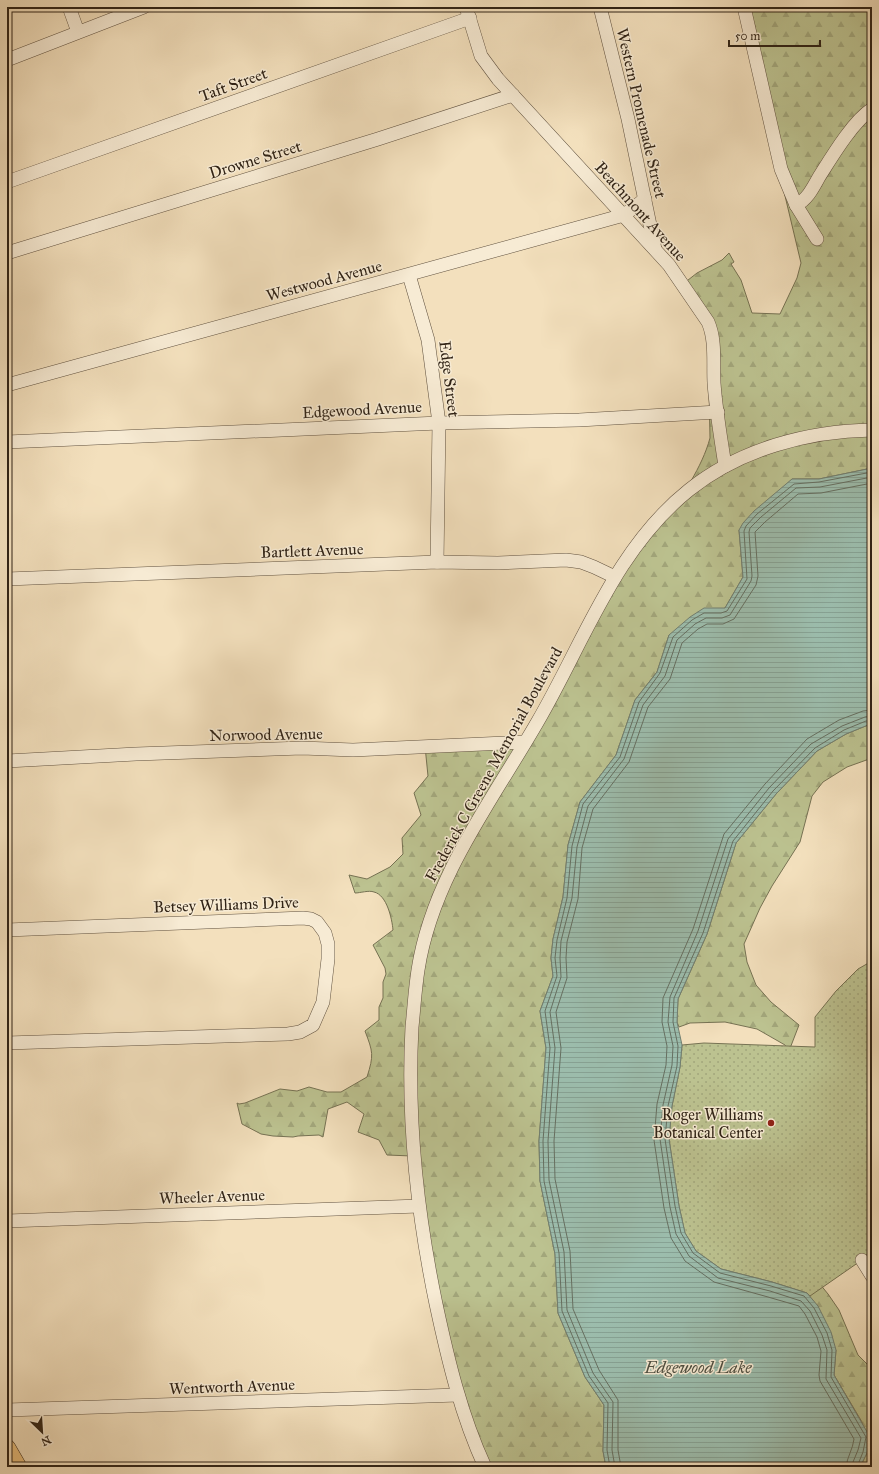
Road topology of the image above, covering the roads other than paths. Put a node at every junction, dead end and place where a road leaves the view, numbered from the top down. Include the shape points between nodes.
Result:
1 (69, 7) edge
2 (144, 7) edge
3 (600, 7) edge
4 (744, 7) edge
5 (468, 12) edge
6 (78, 32) junction
7 (7, 60) edge
8 (513, 95) junction
9 (872, 110) edge
10 (7, 182) edge
11 (645, 198) junction
12 (796, 205) junction
13 (624, 215) junction
14 (817, 239) dead end
15 (656, 250) junction
16 (7, 253) edge
17 (409, 275) junction
18 (7, 385) edge
19 (718, 412) junction
20 (439, 423) junction
21 (872, 430) edge
22 (7, 442) edge
23 (725, 466) junction
24 (437, 562) junction
25 (615, 576) junction
26 (7, 579) edge
27 (525, 742) junction
28 (7, 761) edge
29 (7, 930) edge
30 (7, 1043) edge
31 (419, 1206) junction
32 (7, 1221) edge
33 (862, 1260) dead end
34 (872, 1276) edge
35 (458, 1394) junction
36 (7, 1410) edge
37 (7, 1448) edge
38 (18, 1467) edge
39 (485, 1467) edge

1 - 6 street
2 - 6 street
3 - 11 street, Western Promenade Street
4 - 12 street via 781,169
5 - 8 street, Beachmont Avenue via 481,56
5 - 10 street, Taft Street
6 - 7 street
8 - 13 street, Beachmont Avenue
8 - 16 street, Drowne Street
9 - 12 street via 864,115 848,134 806,198
11 - 13 street, Westwood Avenue
11 - 15 street, Western Promenade Street
12 - 14 street
13 - 15 street, Beachmont Avenue
13 - 17 street, Westwood Avenue
15 - 19 street, Beachmont Avenue via 681,281 711,328
17 - 18 street, Westwood Avenue
17 - 20 street, Edge Street via 428,340
19 - 20 street, Edgewood Avenue via 579,420
19 - 23 street, Beachmont Avenue
20 - 22 street, Edgewood Avenue
20 - 24 street, Edge Street
21 - 23 street, Frederick C Greene Memorial Boulevard via 838,431 803,437 771,446
23 - 25 street, Frederick C Greene Memorial Boulevard via 698,483 668,509 634,548
24 - 25 street, Bartlett Avenue via 566,560 581,562
24 - 26 street, Bartlett Avenue
25 - 27 street, Frederick C Greene Memorial Boulevard
27 - 28 street, Norwood Avenue via 360,750 302,748 136,754
27 - 31 street, Frederick C Greene Memorial Boulevard via 445,880 421,952 414,1000 411,1072
29 - 30 street, Betsey Williams Drive via 303,918 318,922 322,927 328,952 323,1002 313,1025 300,1032
31 - 32 street, Wheeler Avenue
31 - 35 street, Frederick C Greene Memorial Boulevard via 445,1346
33 - 34 street
35 - 36 street, Wentworth Avenue
35 - 39 street, Frederick C Greene Memorial Boulevard
37 - 38 main road

